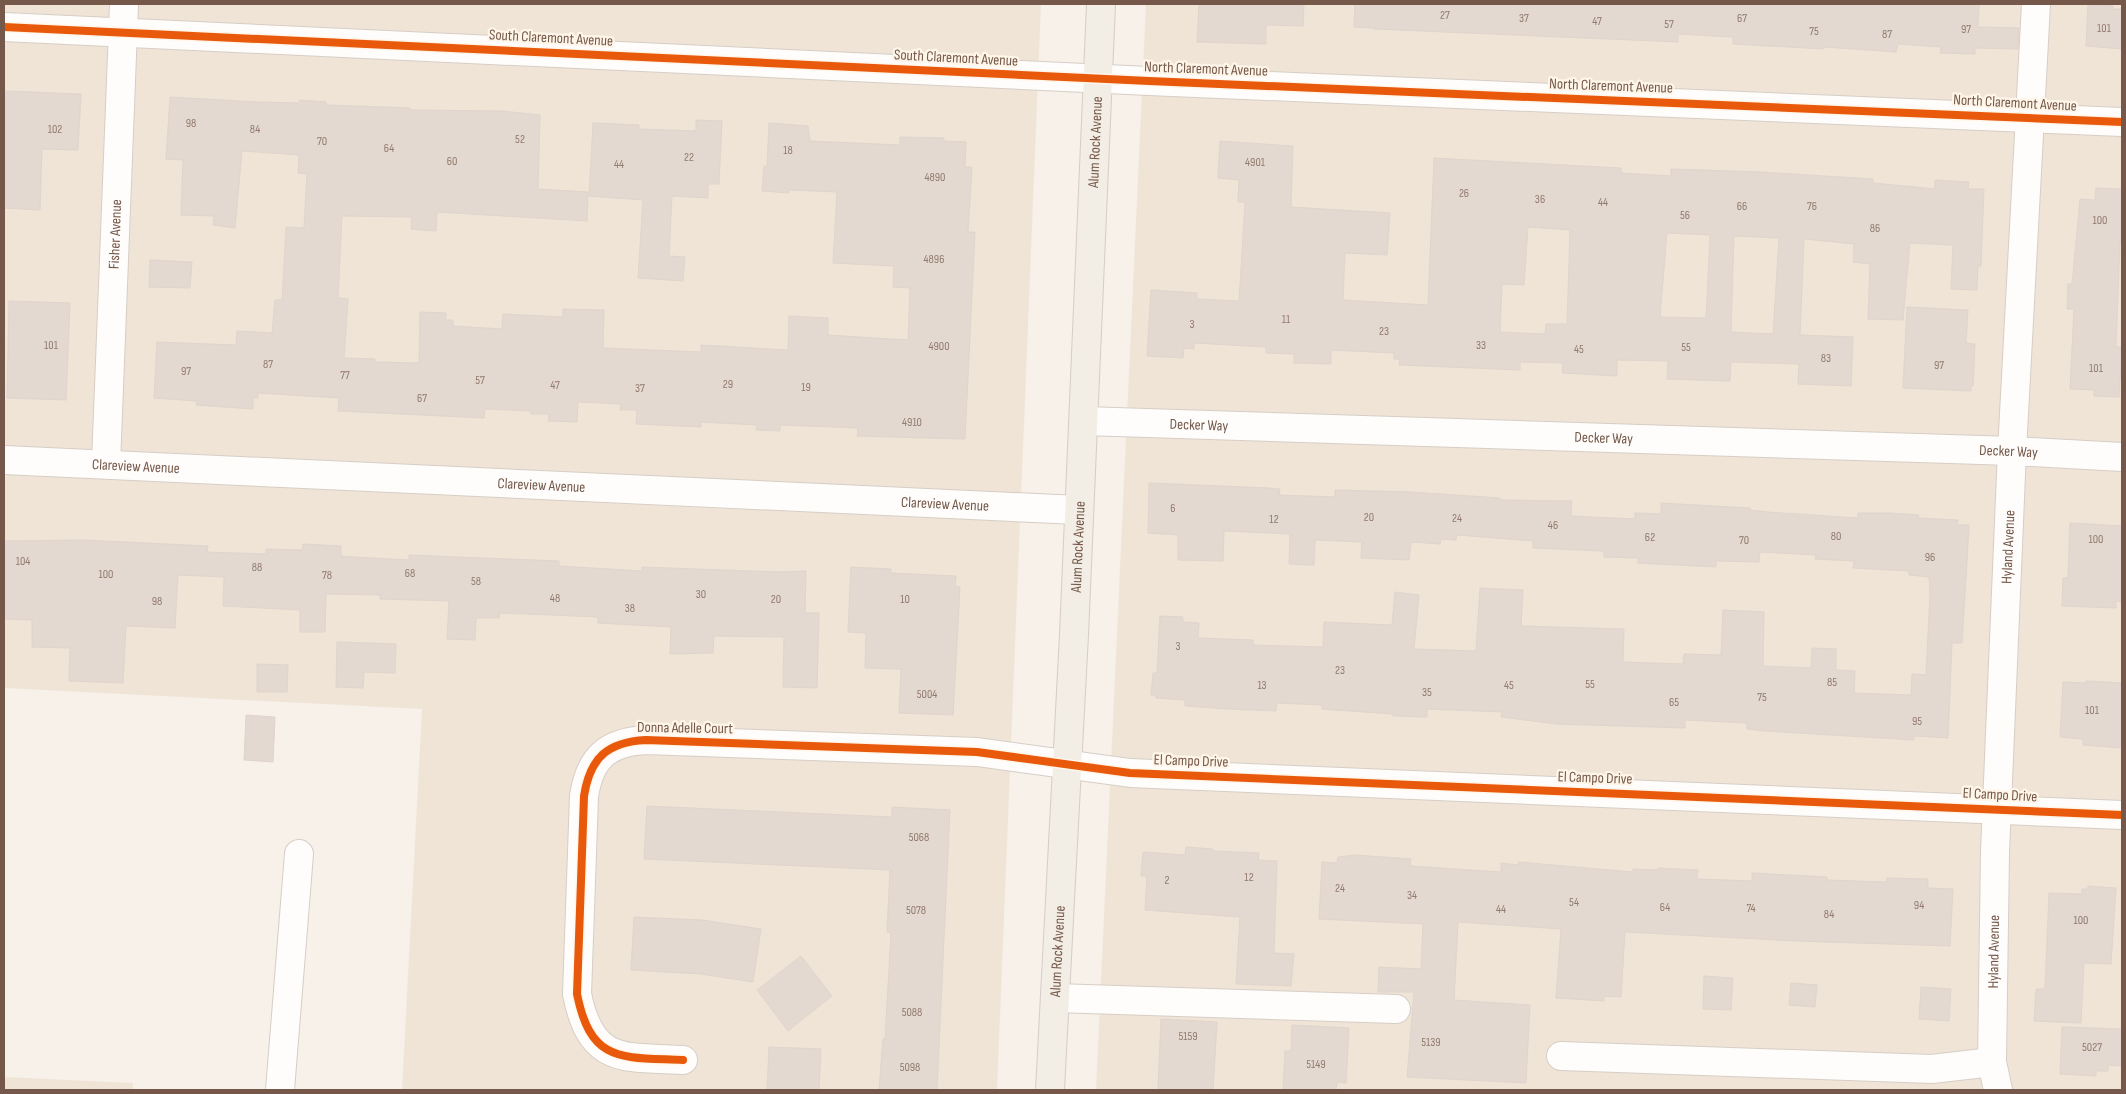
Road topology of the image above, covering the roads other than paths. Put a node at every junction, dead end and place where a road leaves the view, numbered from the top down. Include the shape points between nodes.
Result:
1 (124, 4) edge
2 (1101, 4) edge
3 (2036, 4) edge
4 (4, 27) edge
5 (123, 31) junction
6 (1098, 78) junction
7 (2031, 117) junction
8 (2122, 122) edge
9 (1084, 422) junction
10 (2012, 451) junction
11 (2122, 457) edge
12 (4, 460) edge
13 (106, 464) junction
14 (1078, 510) junction
15 (1067, 764) junction
16 (1998, 809) junction
17 (2122, 815) edge
18 (298, 854) dead end
19 (1055, 998) junction
20 (1396, 1009) dead end
21 (1561, 1056) dead end
22 (683, 1060) dead end
23 (1992, 1062) junction
24 (280, 1090) edge
25 (1050, 1090) edge
26 (1998, 1090) edge

1 - 5 street, Fisher Avenue
2 - 6 main road, Alum Rock Avenue
3 - 7 street, Hyland Avenue
4 - 5 street, South Claremont Avenue
5 - 6 street, South Claremont Avenue
5 - 13 street, Fisher Avenue
6 - 7 street, North Claremont Avenue
6 - 9 main road, Alum Rock Avenue
7 - 8 street, North Claremont Avenue
7 - 10 street, Hyland Avenue
9 - 10 street, Decker Way
9 - 14 main road, Alum Rock Avenue
10 - 11 street, Decker Way
10 - 16 street, Hyland Avenue
12 - 13 street, Clareview Avenue
13 - 14 street, Clareview Avenue
14 - 15 main road, Alum Rock Avenue
15 - 16 street, El Campo Drive via 1140,773
15 - 19 main road, Alum Rock Avenue
15 - 22 street, Donna Adelle Court via 977,752 646,740 627,741 610,748 596,761 587,778 584,796 577,994 582,1017 592,1037 609,1052 628,1058
16 - 17 street, El Campo Drive
16 - 23 street, Hyland Avenue
18 - 24 street
19 - 20 street
19 - 25 main road, Alum Rock Avenue
21 - 23 street via 1932,1069
23 - 26 street, Hyland Avenue

